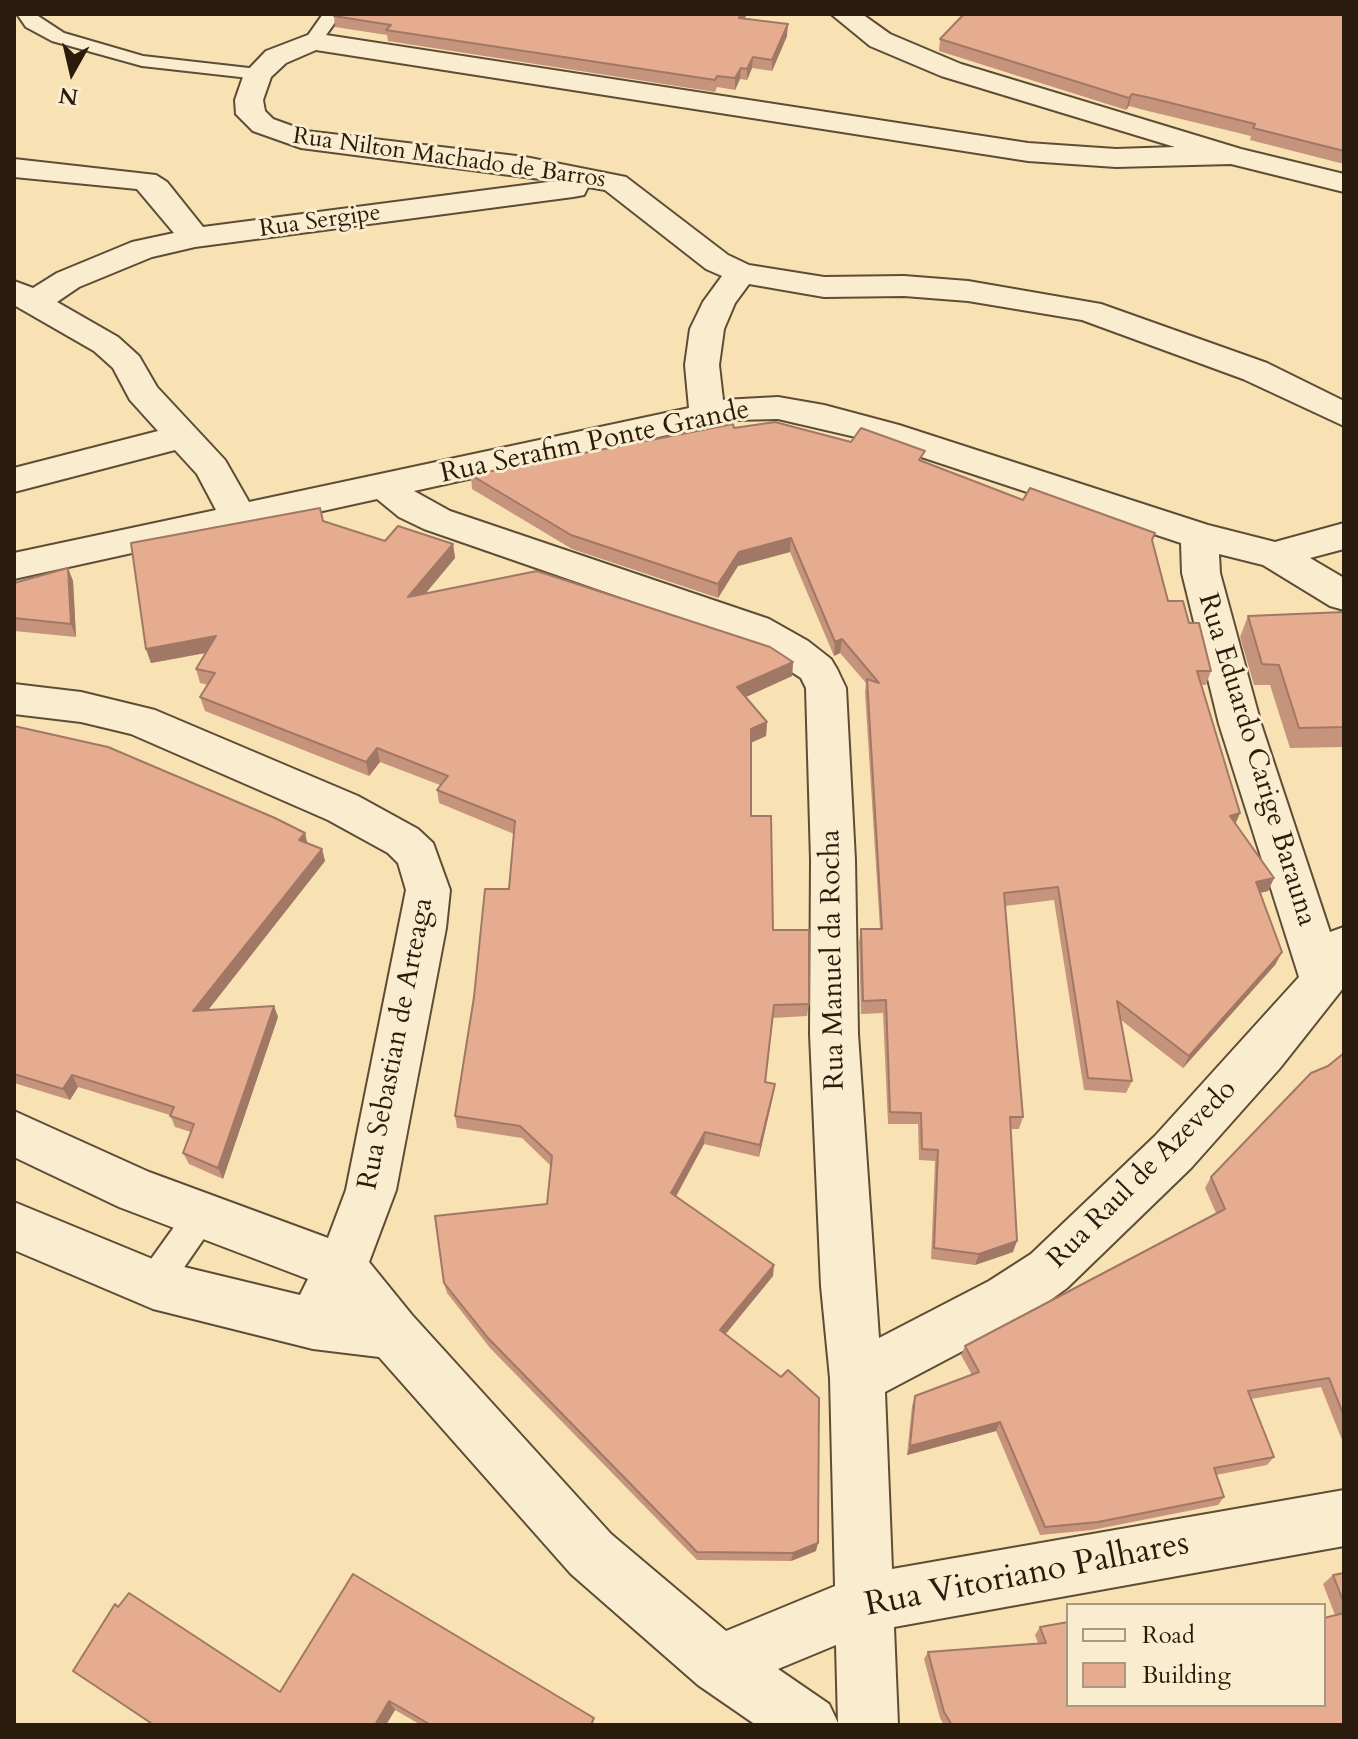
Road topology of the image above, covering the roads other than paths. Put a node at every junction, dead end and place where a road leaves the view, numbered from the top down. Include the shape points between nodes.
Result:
1 (26, 14) edge
2 (332, 14) edge
3 (845, 14) edge
4 (313, 41) junction
5 (258, 74) junction
6 (1231, 155) junction
7 (14, 168) edge
8 (615, 183) junction
9 (1344, 183) edge
10 (195, 238) junction
11 (741, 273) junction
12 (25, 296) edge
13 (707, 415) junction
14 (1344, 415) edge
15 (183, 436) junction
16 (14, 480) edge
17 (385, 487) junction
18 (238, 517) junction
19 (1200, 536) junction
20 (1344, 536) edge
21 (1275, 555) junction
22 (14, 566) edge
23 (1344, 596) edge
24 (14, 699) edge
25 (1337, 971) edge
26 (14, 1133) edge
27 (203, 1213) junction
28 (14, 1226) edge
29 (342, 1268) junction
30 (153, 1284) junction
31 (313, 1324) junction
32 (393, 1333) junction
33 (857, 1378) junction
34 (1344, 1518) edge
35 (865, 1603) junction
36 (719, 1664) junction
37 (808, 1725) edge
38 (868, 1725) edge

1 - 5 lane via 58,37 142,61
2 - 4 lane
3 - 6 street via 880,40 929,62
4 - 5 street via 276,57
4 - 6 street via 1028,152 1116,158
5 - 8 street, Rua Nilton Machado de Barros via 249,100 251,114 278,133
6 - 9 street
7 - 10 street via 145,181
8 - 10 street, Rua Sergipe
8 - 11 street, Rua Nilton Machado de Barros via 717,262
10 - 12 street, Rua Sergipe via 143,249
11 - 13 street via 707,329 702,365
11 - 14 street, Rua Nilton Machado de Barros via 824,287 968,291 1089,311 1255,371
12 - 15 street, Rua Sergipe via 106,344
13 - 17 street, Rua Serafim Ponte Grande
13 - 19 street, Rua Serafim Ponte Grande via 778,408 824,416
15 - 16 street
15 - 18 street, Rua Sergipe via 212,468
17 - 18 street, Rua Serafim Ponte Grande
17 - 33 street, Rua Manuel da Rocha via 437,520 755,629 817,669 826,688 834,1034
18 - 22 street, Rua Serafim Ponte Grande
19 - 21 street, Rua Serafim Ponte Grande
19 - 25 street, Rua Eduardo Carige Barauna via 1201,573 1237,711
20 - 21 street
21 - 23 street, Rua Serafim Ponte Grande
24 - 29 street, Rua Sebastian de Arteaga via 140,721 343,808 418,855 428,890 402,1044 371,1190
25 - 33 street, Rua Raul de Azevedo via 1173,1152 1049,1271 1008,1299
26 - 27 street via 137,1191
27 - 29 street
27 - 30 lane
28 - 30 street
29 - 31 street, Rua Sebastian de Arteaga
29 - 32 street
30 - 31 street
31 - 32 street
32 - 36 street via 591,1554
33 - 35 street, Rua Manuel da Rocha
34 - 35 street, Rua Vitoriano Palhares
35 - 36 street, Rua Vitoriano Palhares
35 - 38 street, Rua Manuel da Rocha
36 - 37 street

